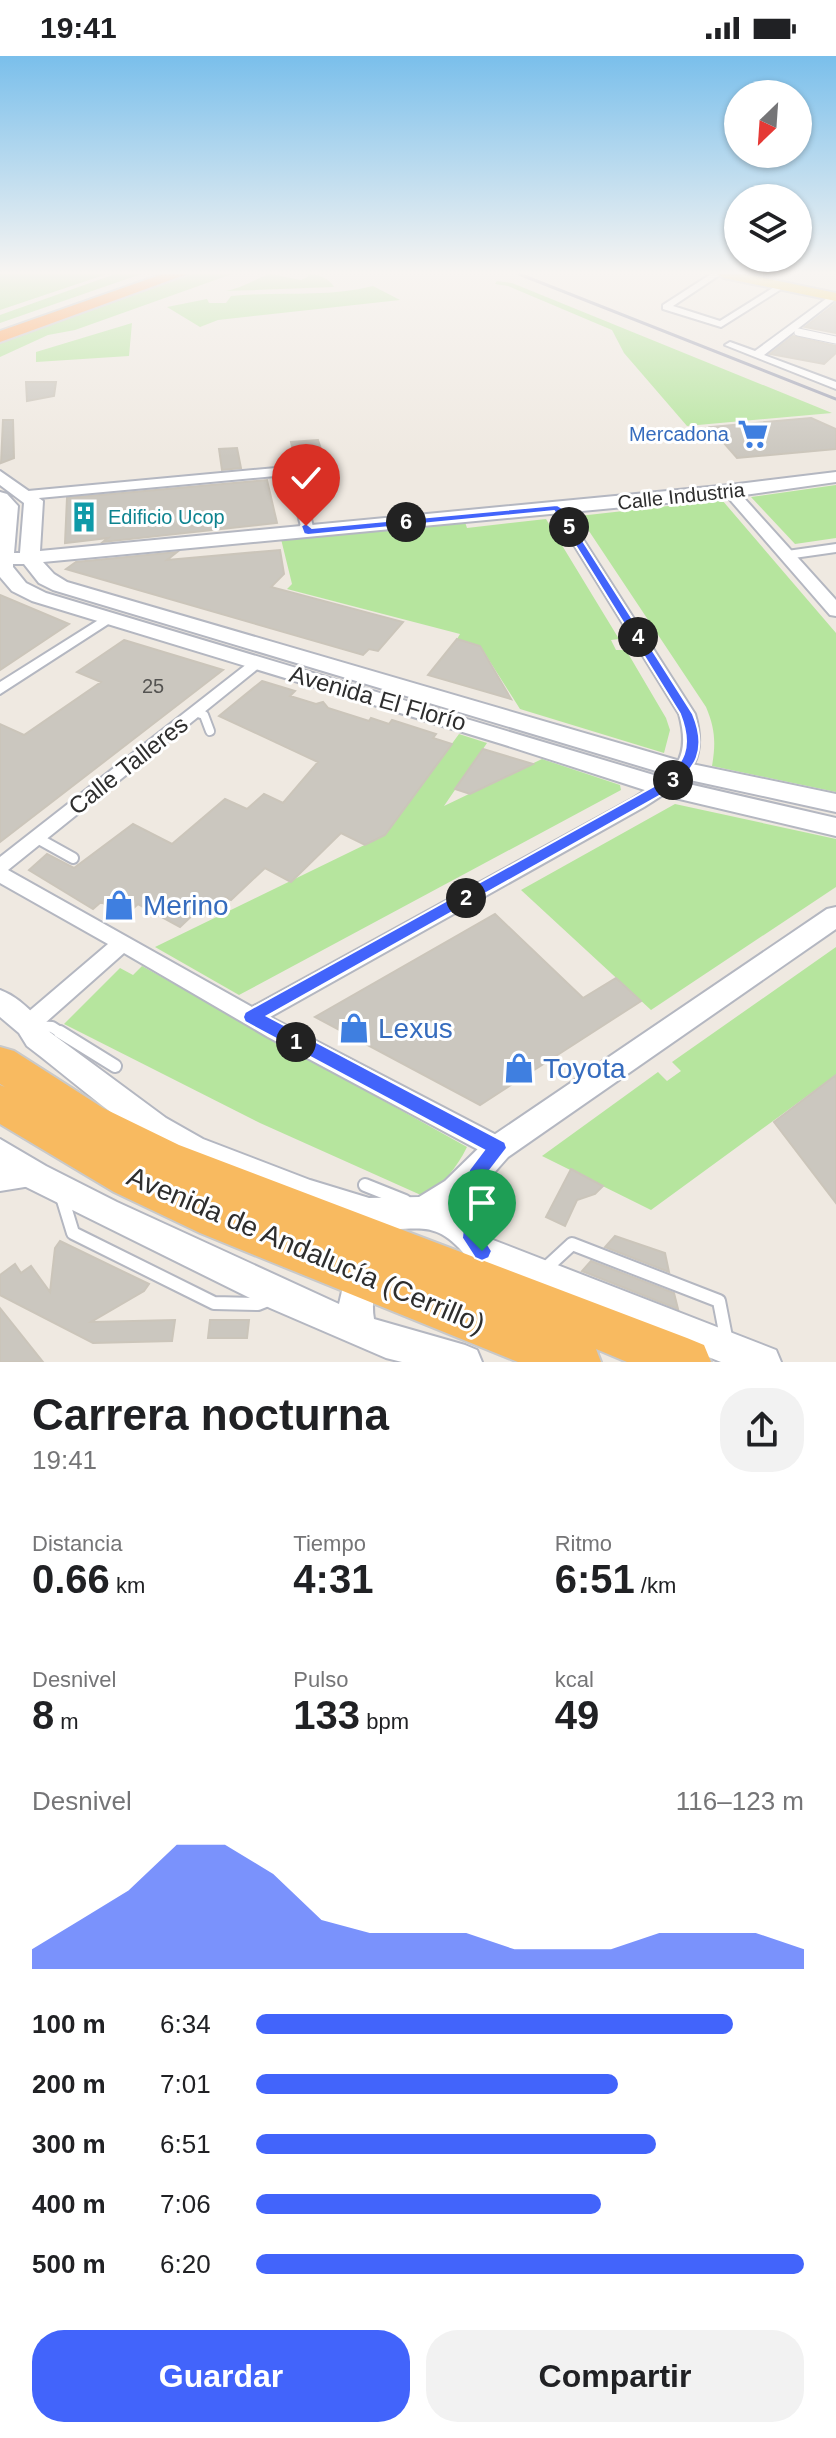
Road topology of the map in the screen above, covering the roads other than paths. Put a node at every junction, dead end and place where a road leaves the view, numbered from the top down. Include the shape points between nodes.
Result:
1 (784, 335) edge
2 (812, 335) edge
3 (836, 340) edge
4 (730, 345) dead end
5 (757, 355) junction
6 (836, 369) edge
7 (822, 381) junction
8 (836, 386) edge
9 (0, 476) edge
10 (836, 477) edge
11 (730, 491) junction
12 (11, 499) edge
13 (557, 508) junction
14 (308, 531) junction
15 (836, 548) edge
16 (787, 555) junction
17 (1, 559) edge
18 (29, 559) junction
19 (117, 611) junction
20 (836, 611) edge
21 (265, 655) junction
22 (0, 689) edge
23 (195, 712) junction
24 (210, 731) dead end
25 (685, 771) junction
26 (663, 787) junction
27 (836, 803) edge
28 (836, 827) edge
29 (36, 838) junction
30 (73, 858) dead end
31 (0, 867) edge
32 (0, 876) edge
33 (836, 916) edge
34 (123, 942) junction
35 (0, 1001) edge
36 (252, 1017) junction
37 (28, 1025) junction
38 (0, 1063) edge
39 (115, 1066) dead end
40 (0, 1103) edge
41 (0, 1152) edge
42 (488, 1159) junction
43 (0, 1180) edge
44 (47, 1182) junction
45 (365, 1185) dead end
46 (241, 1187) junction
47 (295, 1188) junction
48 (388, 1235) junction
49 (473, 1290) edge
50 (360, 1329) junction
51 (714, 1347) edge
52 (577, 1362) edge
53 (764, 1362) edge

1 - 5 street
2 - 3 street
4 - 5 street
5 - 7 street
6 - 7 street
7 - 8 street
9 - 12 main road
10 - 11 main road, Calle Industria
11 - 13 main road, Calle Industria
11 - 16 street
12 - 14 street via 287,471 294,474
12 - 17 main road
12 - 18 main road via 34,501
13 - 14 main road, Calle Industria
13 - 25 street via 687,714 694,740
14 - 18 main road, Calle Industria
15 - 16 street
16 - 20 street
17 - 18 main road, Calle Industria
17 - 19 main road, Avenida El Florío via 19,587 39,597
18 - 19 main road, Avenida El Florío via 46,580
19 - 21 main road, Avenida El Florío
19 - 22 street
21 - 23 street, Calle Talleres
21 - 25 main road, Avenida El Florío
21 - 26 main road, Avenida El Florío
23 - 24 lane via 204,715
23 - 29 street, Calle Talleres
25 - 26 street
25 - 27 main road, Avenida El Florío
26 - 28 main road, Avenida El Florío
26 - 36 street
29 - 30 lane
29 - 31 street, Calle Talleres
32 - 34 street
33 - 42 street
34 - 36 street
34 - 37 street
35 - 37 street, Avenida de Andalucía (Cerrillo)
36 - 42 street
37 - 39 lane via 52,1027
37 - 47 street, Avenida de Andalucía (Cerrillo) via 37,1038 156,1127 193,1148
38 - 46 highway, Avenida de Andalucía (Cerrillo) via 89,1121 164,1158
40 - 48 highway, Avenida de Andalucía (Cerrillo) via 129,1178 215,1218
41 - 44 street, Avenida de Andalucía (Cerrillo)
42 - 48 street via 456,1191
42 - 49 street
43 - 44 street
44 - 50 street, Avenida de Andalucía (Cerrillo)
45 - 48 lane
46 - 47 street
46 - 48 highway, Avenida de Andalucía (Cerrillo)
47 - 48 street, Avenida de Andalucía (Cerrillo) via 369,1213
48 - 49 highway, Avenida de Andalucía (Cerrillo)
48 - 49 street, Avenida de Andalucía (Cerrillo) via 448,1221
48 - 50 street via 355,1306
49 - 50 street, Avenida de Andalucía (Cerrillo) via 431,1352
49 - 51 highway, Avenida de Andalucía (Cerrillo)
49 - 51 street, Avenida de Andalucía (Cerrillo) via 544,1270
49 - 52 highway, Avenida de Andalucía (Cerrillo)
51 - 53 street, Avenida de Andalucía (Cerrillo)

